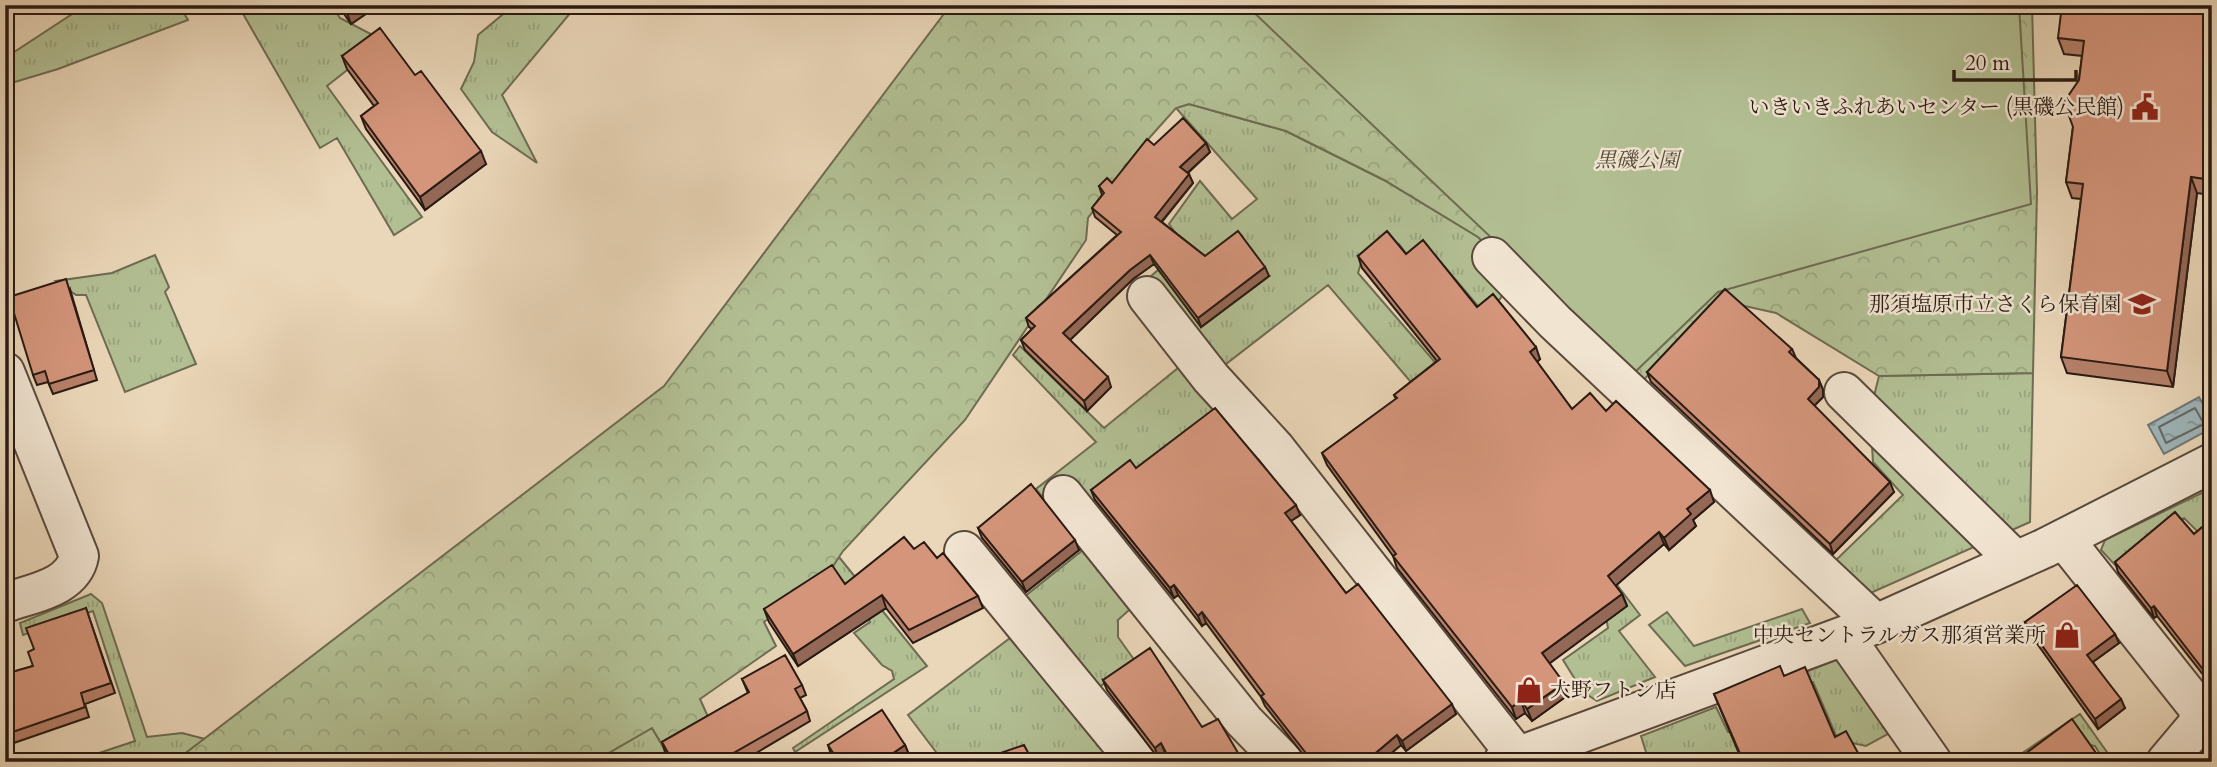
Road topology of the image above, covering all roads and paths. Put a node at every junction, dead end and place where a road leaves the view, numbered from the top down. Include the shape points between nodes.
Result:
1 (1492, 257) dead end
2 (1147, 296) dead end
3 (5, 372) edge
4 (1844, 391) dead end
5 (2212, 463) edge
6 (1063, 495) dead end
7 (2064, 538) junction
8 (964, 551) dead end
9 (2016, 561) junction
10 (5, 603) edge
11 (1860, 630) junction
12 (1510, 759) edge
13 (1137, 762) edge
14 (1284, 762) edge
15 (1931, 762) edge
16 (2166, 762) edge

1 - 11 street
2 - 12 street via 1275,448
3 - 10 street via 79,556 77,570 65,581
4 - 9 street
5 - 7 street
6 - 14 street via 1244,721
7 - 9 street
7 - 16 street via 2199,709 2198,724
8 - 13 street
9 - 11 street
11 - 12 street
11 - 15 street

